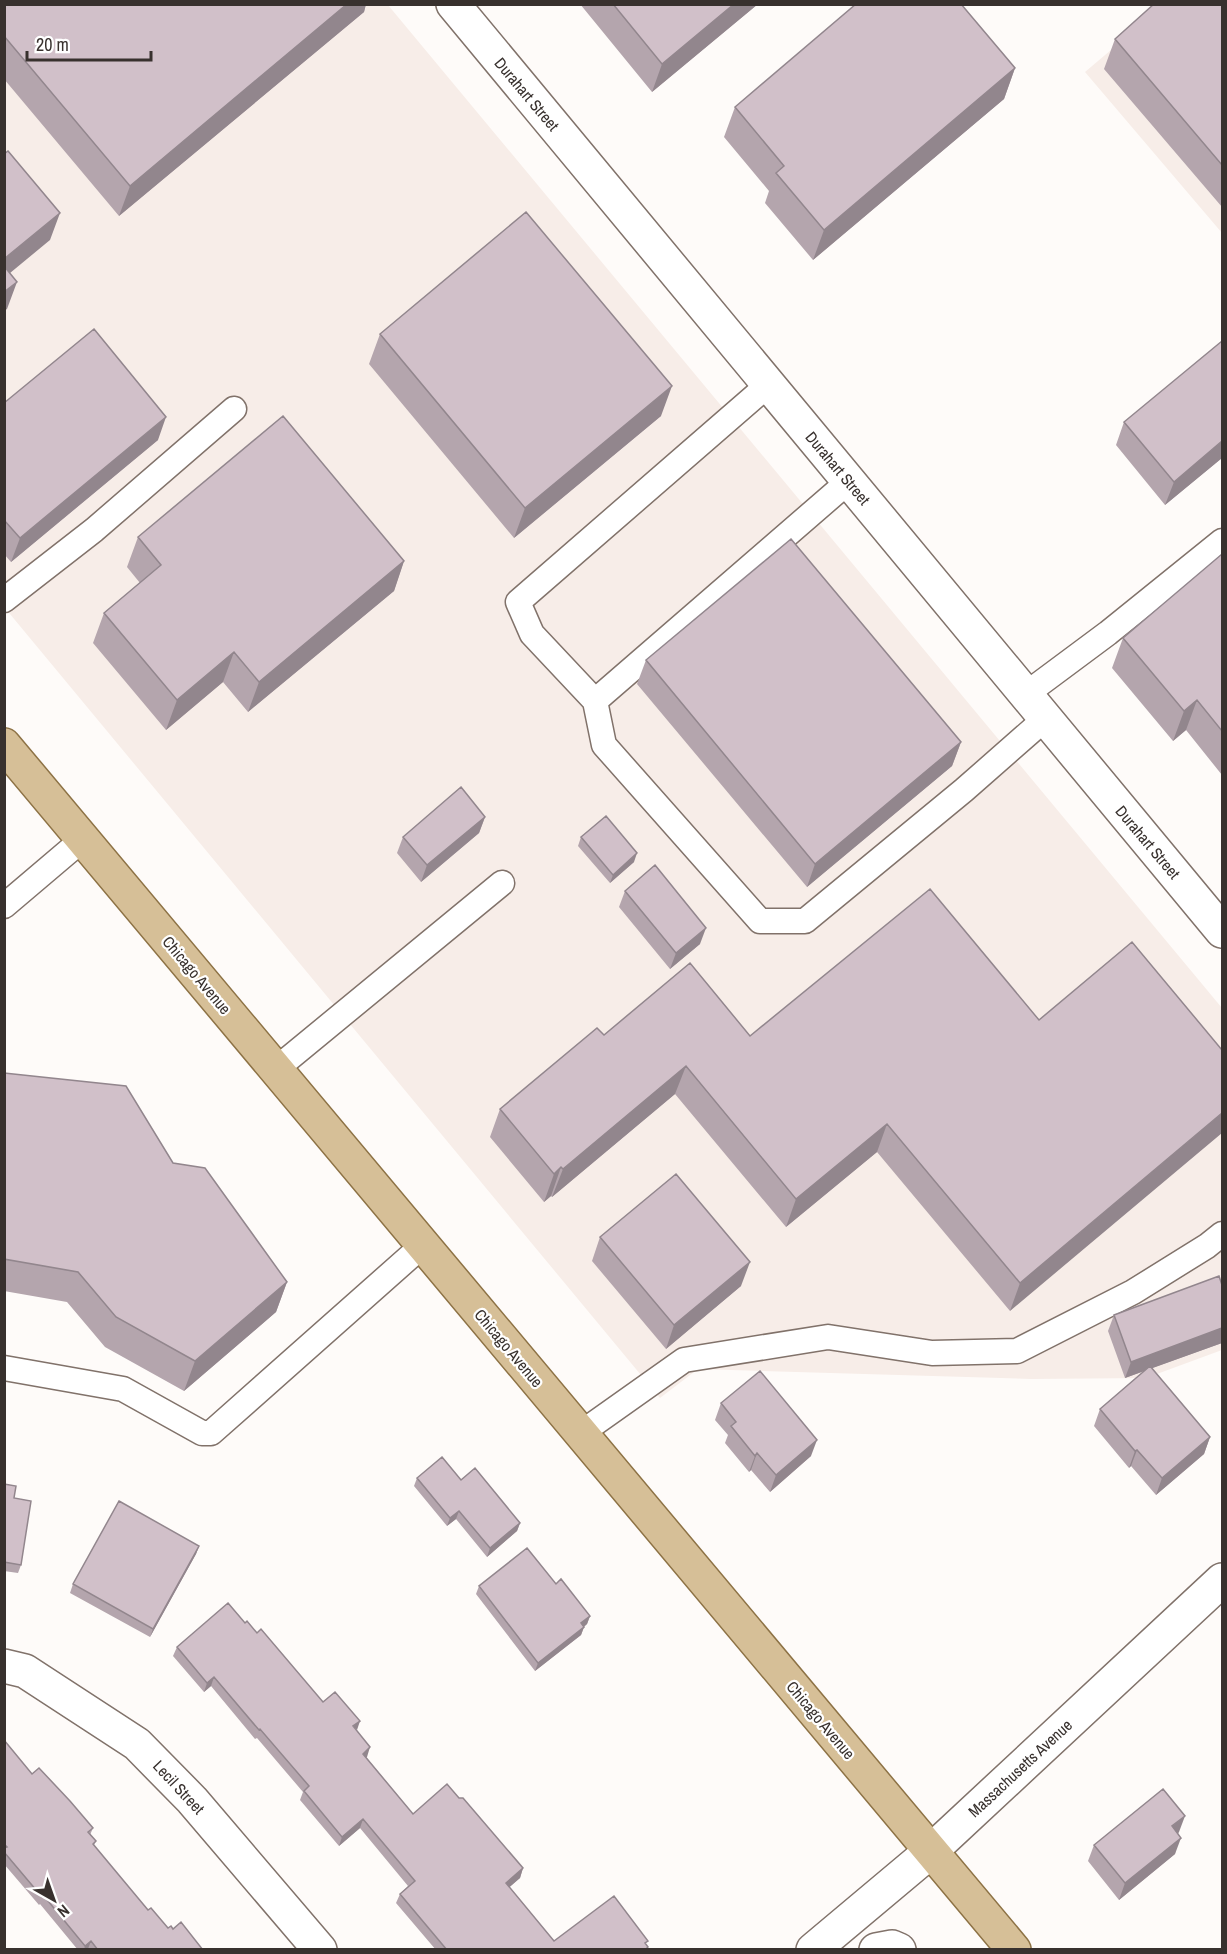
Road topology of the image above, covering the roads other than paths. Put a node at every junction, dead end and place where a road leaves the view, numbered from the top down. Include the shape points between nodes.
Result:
1 (453, 4) edge
2 (769, 384) junction
3 (234, 409) dead end
4 (849, 481) junction
5 (1222, 541) edge
6 (4, 600) edge
7 (595, 701) junction
8 (1036, 706) junction
9 (4, 745) edge
10 (83, 839) junction
11 (502, 883) dead end
12 (4, 906) edge
13 (1217, 915) edge
14 (276, 1069) junction
15 (1222, 1234) edge
16 (423, 1245) junction
17 (4, 1368) edge
18 (581, 1433) junction
19 (1222, 1581) edge
20 (4, 1666) edge
21 (931, 1851) junction
22 (320, 1950) edge
23 (813, 1950) edge
24 (876, 1950) edge
25 (899, 1950) edge
26 (1014, 1950) edge

1 - 2 street, Durahart Street
2 - 4 street, Durahart Street
2 - 7 lane via 518,602 532,634
3 - 6 lane via 94,530
4 - 7 lane
4 - 8 street, Durahart Street
5 - 8 lane via 1108,633
7 - 8 lane via 604,745 760,921 806,921 964,790
8 - 13 street, Durahart Street
9 - 10 main road, Chicago Avenue
10 - 12 lane
10 - 14 main road, Chicago Avenue
11 - 14 lane
14 - 16 main road, Chicago Avenue
15 - 18 lane via 1133,1292 1017,1351 932,1353 828,1337 684,1360
16 - 17 lane via 211,1433 206,1434 123,1389
16 - 18 main road, Chicago Avenue
18 - 21 main road, Chicago Avenue
19 - 21 street, Massachusetts Avenue
20 - 22 street, Lecil Street via 25,1671 137,1744 192,1800
21 - 23 street, Massachusetts Avenue
21 - 26 main road, Chicago Avenue
24 - 25 street

